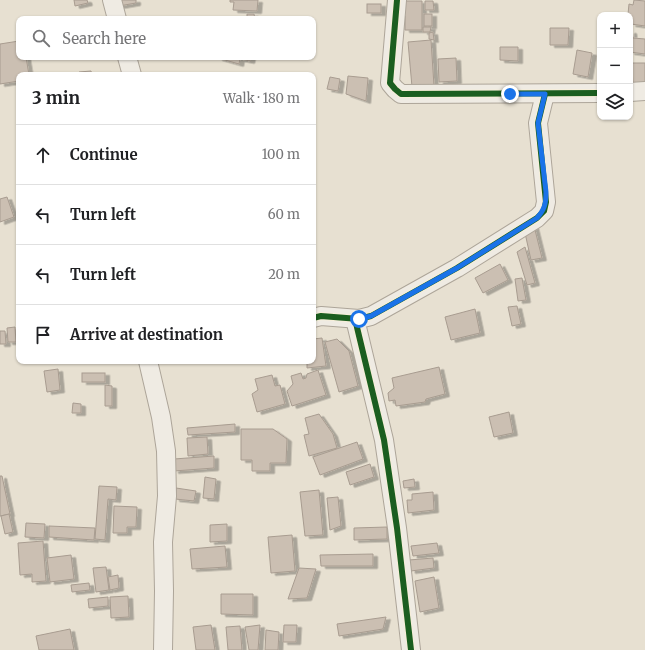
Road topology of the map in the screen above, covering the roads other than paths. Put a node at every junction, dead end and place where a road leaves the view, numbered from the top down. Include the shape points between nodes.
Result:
1 (112, 0) edge
2 (397, 0) edge
3 (116, 16) edge
4 (128, 60) edge
5 (131, 72) edge
6 (645, 91) edge
7 (633, 92) edge
8 (597, 93) edge
9 (545, 94) junction
10 (316, 317) edge
11 (355, 319) junction
12 (149, 364) edge
13 (163, 650) edge
14 (411, 650) edge

1 - 3 street
2 - 9 street via 390,83 394,89 402,94
4 - 5 street
6 - 7 street
8 - 9 street
9 - 11 street via 538,123 546,202 544,211 486,251 411,295 371,316
10 - 11 street
11 - 14 street via 384,440
12 - 13 street via 166,451

